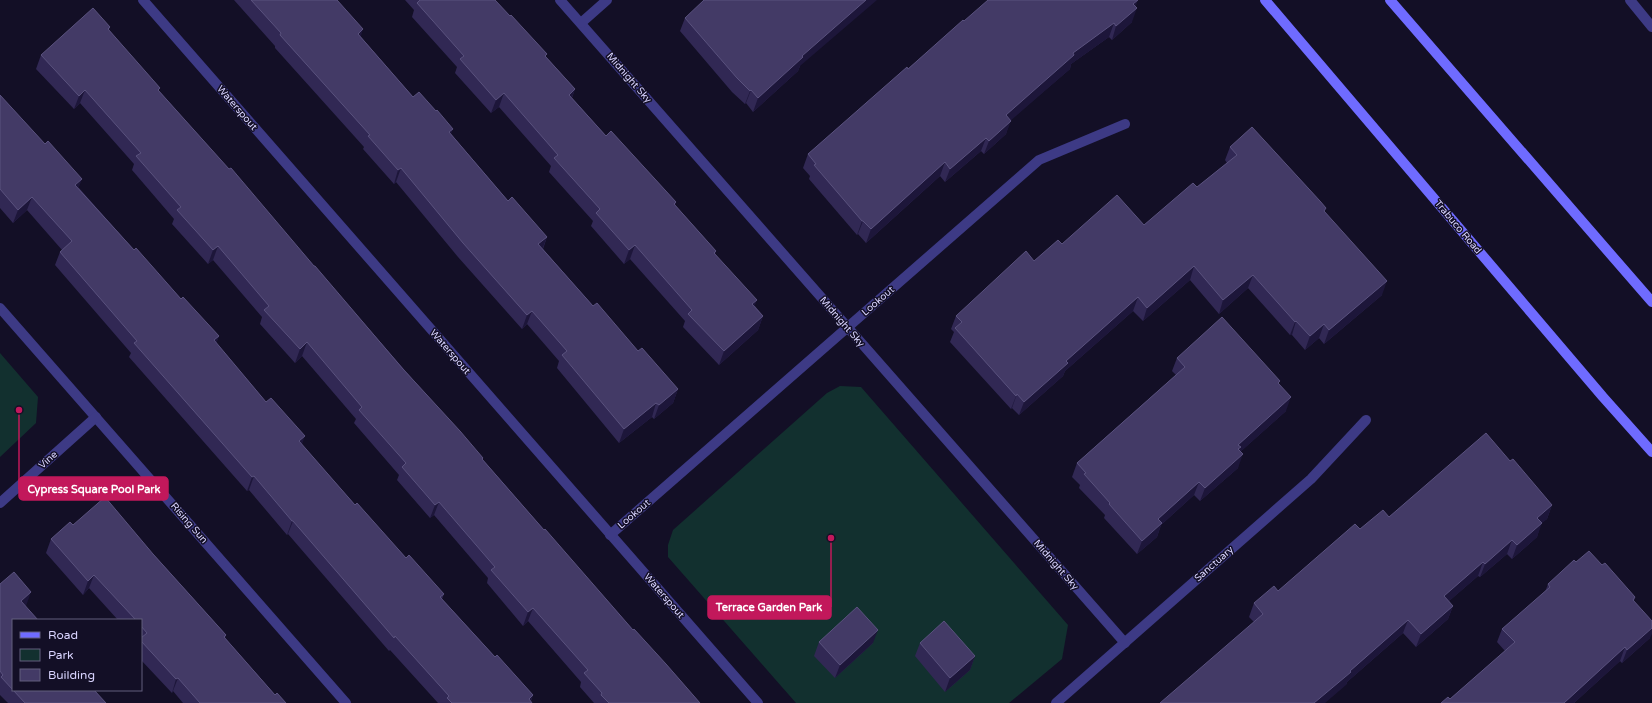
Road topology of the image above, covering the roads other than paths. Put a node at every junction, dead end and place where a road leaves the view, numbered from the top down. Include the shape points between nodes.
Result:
1 (143, 0) edge
2 (560, 0) edge
3 (607, 0) edge
4 (1265, 0) edge
5 (1390, 0) edge
6 (1630, 0) edge
7 (581, 23) junction
8 (1652, 27) edge
9 (1125, 124) dead end
10 (1652, 302) edge
11 (0, 308) edge
12 (847, 328) junction
13 (96, 417) junction
14 (1366, 420) dead end
15 (1652, 452) edge
16 (0, 504) edge
17 (610, 535) junction
18 (1125, 643) junction
19 (346, 703) edge
20 (758, 703) edge
21 (1056, 703) edge

1 - 17 street, Waterspout
2 - 7 street, Midnight Sky
3 - 7 street
4 - 15 main road, Trabuco Road
5 - 10 main road
6 - 8 street
7 - 12 street, Midnight Sky
9 - 12 street, Lookout via 1040,160
11 - 13 street, Rising Sun
12 - 17 street, Lookout
12 - 18 street, Midnight Sky
13 - 16 street, Vine
13 - 19 street, Rising Sun
14 - 18 street, Sanctuary via 1312,479
17 - 20 street, Waterspout
18 - 21 street, Sanctuary

